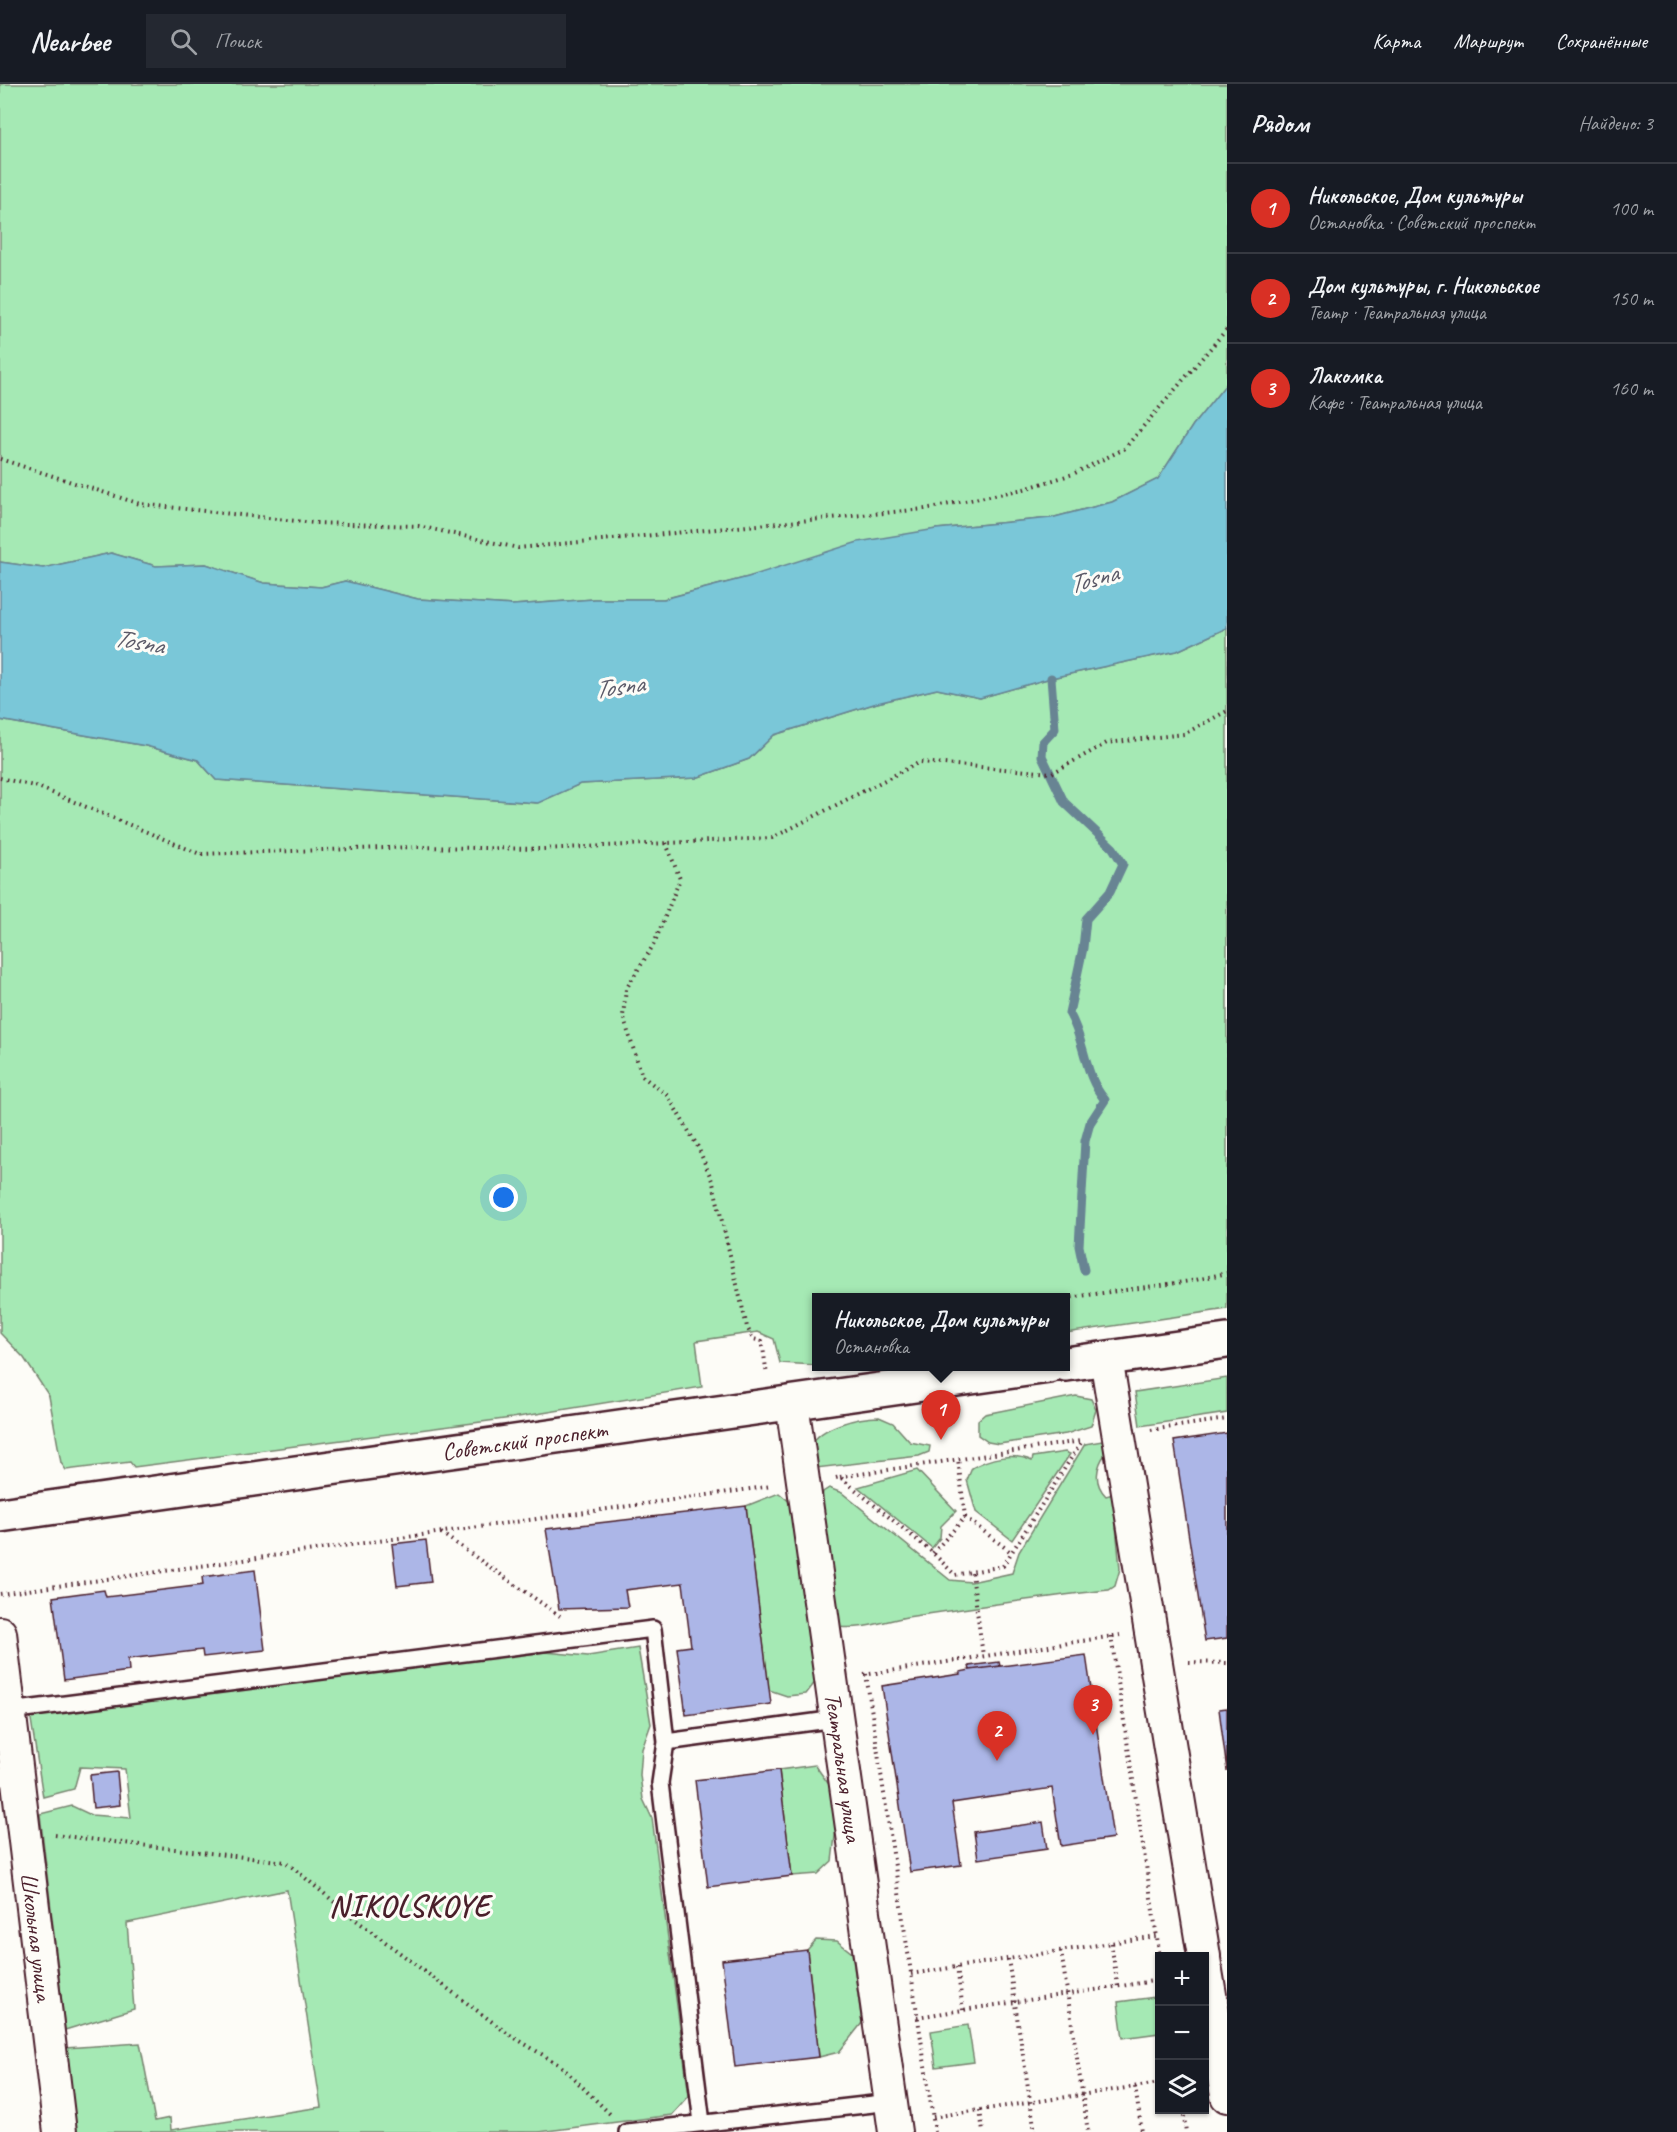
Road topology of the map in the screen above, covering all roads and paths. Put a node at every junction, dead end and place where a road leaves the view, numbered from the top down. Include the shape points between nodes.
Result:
1 (1227, 329) edge
2 (0, 459) edge
3 (1227, 711) edge
4 (0, 778) edge
5 (666, 843) junction
6 (1227, 1273) edge
7 (1070, 1297) edge
8 (1227, 1341) edge
9 (1106, 1358) junction
10 (1070, 1363) edge
11 (1014, 1371) edge
12 (767, 1379) dead end
13 (792, 1403) junction
14 (1227, 1419) edge
15 (1119, 1435) junction
16 (1082, 1441) junction
17 (958, 1459) junction
18 (840, 1477) junction
19 (803, 1481) junction
20 (0, 1515) edge
21 (965, 1517) junction
22 (440, 1532) junction
23 (1012, 1552) junction
24 (933, 1553) junction
25 (972, 1573) junction
26 (0, 1594) edge
27 (1151, 1630) junction
28 (0, 1633) edge
29 (1111, 1636) junction
30 (589, 1637) junction
31 (982, 1656) junction
32 (1184, 1662) dead end
33 (1227, 1663) edge
34 (866, 1674) junction
35 (831, 1680) junction
36 (10, 1711) junction
37 (836, 1719) junction
38 (666, 1742) junction
39 (24, 1832) junction
40 (1156, 1936) junction
41 (1111, 1943) junction
42 (1061, 1951) junction
43 (1159, 1952) edge
44 (1203, 1952) edge
45 (1008, 1959) junction
46 (957, 1967) junction
47 (911, 1974) junction
48 (1155, 1981) edge
49 (1209, 1982) edge
50 (1118, 1987) junction
51 (1067, 1994) junction
52 (1015, 2002) junction
53 (963, 2010) junction
54 (917, 2017) junction
55 (1224, 2055) edge
56 (1155, 2084) edge
57 (1135, 2087) junction
58 (1083, 2095) junction
59 (1227, 2096) edge
60 (1030, 2103) junction
61 (980, 2110) junction
62 (1184, 2114) edge
63 (893, 2117) edge
64 (933, 2118) junction
65 (702, 2123) junction
66 (657, 2128) junction
67 (60, 2132) edge
68 (627, 2132) edge
69 (935, 2132) edge
70 (983, 2132) edge
71 (1035, 2132) edge
72 (1088, 2132) edge
73 (1142, 2132) edge
74 (1186, 2132) edge

1 - 2 path via 1124,449 1073,474 1024,489 925,509 518,548 418,526 314,523 140,504
3 - 5 path via 1184,734 1107,743 1052,773 920,762 772,838
4 - 5 path via 38,787 200,854 543,849
5 - 12 path via 680,879 654,944 626,989 623,1016 642,1076 668,1096 713,1183 747,1327 753,1339 762,1341
6 - 7 path
8 - 9 main road
9 - 10 main road
9 - 15 street
11 - 13 main road, Советский проспект
13 - 19 street, Театральная улица
13 - 20 main road, Советский проспект
14 - 15 path
15 - 16 path
15 - 27 street
16 - 17 path
16 - 23 path
17 - 18 path
17 - 21 path
18 - 19 path
18 - 24 path
19 - 22 path
19 - 35 street, Театральная улица
21 - 23 path
21 - 24 path
22 - 26 path
22 - 30 path
23 - 25 path via 1003,1566
24 - 25 path via 955,1575
25 - 31 path
27 - 29 path
27 - 44 street
28 - 36 street, Школьная улица
29 - 31 path
29 - 40 path
30 - 36 lane
30 - 38 lane via 653,1629
31 - 34 path
32 - 33 path
34 - 35 path
34 - 47 path
35 - 37 street, Театральная улица
36 - 39 street, Школьная улица
37 - 38 lane
37 - 63 street, Театральная улица
38 - 65 lane via 660,1783
39 - 66 path via 286,1862 356,1920 507,2033 561,2066 618,2122
39 - 67 street, Школьная улица
40 - 41 path
40 - 43 path
41 - 42 path
41 - 50 path
42 - 45 path
42 - 51 path
45 - 46 path
45 - 52 path
46 - 47 path
46 - 53 path
47 - 54 path
48 - 50 path
49 - 55 street
50 - 51 path
51 - 52 path
51 - 58 path
52 - 53 path
52 - 60 path
53 - 54 path
54 - 64 path
55 - 59 street
56 - 57 path
57 - 58 path
57 - 73 path
58 - 60 path
58 - 72 path
60 - 61 path
60 - 71 path
61 - 64 path
61 - 70 path
62 - 74 path
63 - 65 lane
64 - 69 path
65 - 66 lane
66 - 68 lane

